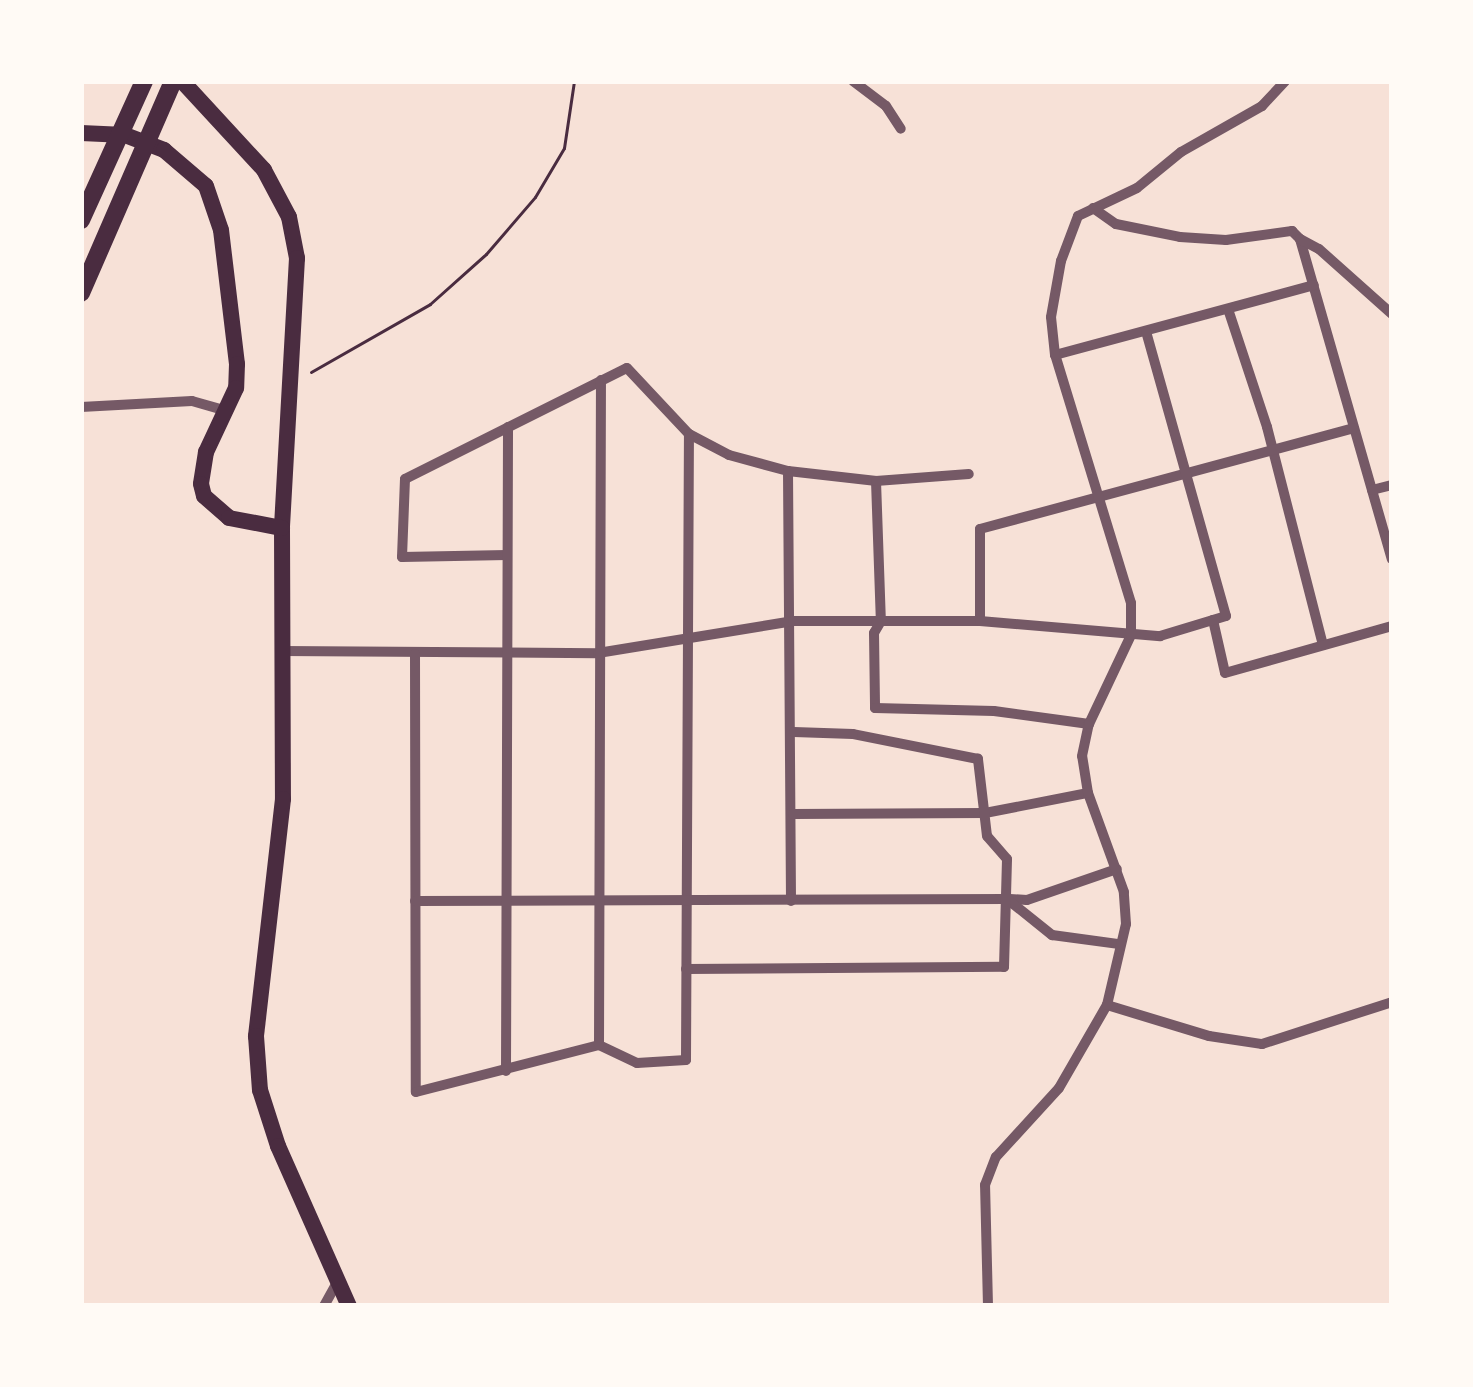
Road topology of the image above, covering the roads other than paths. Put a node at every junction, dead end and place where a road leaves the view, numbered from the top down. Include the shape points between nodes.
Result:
1 (144, 81) edge
2 (178, 81) edge
3 (853, 81) edge
4 (1285, 81) edge
5 (902, 129) dead end
6 (81, 133) edge
7 (1094, 208) junction
8 (81, 220) edge
9 (1300, 238) junction
10 (1314, 284) junction
11 (81, 293) edge
12 (1228, 309) junction
13 (1392, 314) edge
14 (1146, 332) junction
15 (1055, 355) junction
16 (602, 380) junction
17 (81, 407) edge
18 (227, 411) junction
19 (508, 428) junction
20 (1354, 428) junction
21 (689, 434) junction
22 (1273, 451) junction
23 (788, 471) junction
24 (1188, 473) junction
25 (969, 474) dead end
26 (876, 481) junction
27 (1392, 485) edge
28 (1372, 490) junction
29 (1098, 497) junction
30 (282, 528) junction
31 (507, 555) junction
32 (1392, 559) edge
33 (1213, 620) junction
34 (793, 621) junction
35 (881, 621) junction
36 (980, 621) junction
37 (1392, 626) edge
38 (1131, 634) junction
39 (686, 640) junction
40 (1323, 645) junction
41 (281, 651) junction
42 (506, 652) junction
43 (598, 653) junction
44 (415, 654) junction
45 (1089, 724) junction
46 (794, 732) junction
47 (1088, 793) junction
48 (985, 813) junction
49 (794, 814) junction
50 (1117, 869) junction
51 (1007, 899) junction
52 (415, 901) junction
53 (506, 901) junction
54 (598, 901) junction
55 (686, 901) junction
56 (791, 901) junction
57 (1120, 944) junction
58 (686, 969) junction
59 (1392, 1002) edge
60 (1107, 1005) junction
61 (598, 1045) junction
62 (506, 1071) junction
63 (340, 1278) junction
64 (324, 1306) edge
65 (349, 1306) edge
66 (988, 1306) edge

1 - 8 highway
2 - 11 highway
2 - 30 main road via 264,170 290,217 297,259
3 - 5 street
4 - 7 street via 1262,106
6 - 18 main road via 125,135 164,150 206,186 217,208 237,364
7 - 9 street via 1116,224 1180,237 1292,231
7 - 15 street via 1078,216 1061,261 1051,317
9 - 10 street
9 - 13 street
10 - 12 street
10 - 20 street
12 - 14 street
12 - 22 street
14 - 15 street
14 - 24 street
15 - 29 street
16 - 19 street
16 - 21 street via 627,368
16 - 43 street
17 - 18 street via 192,401
18 - 30 main road via 201,468 204,496 229,518
19 - 31 street
19 - 31 street via 404,479 402,557
20 - 22 street
20 - 28 street
21 - 23 street
21 - 39 street
22 - 24 street
22 - 40 street
23 - 26 street
23 - 34 street
24 - 29 street
24 - 33 street via 1226,616
25 - 26 street
26 - 35 street
27 - 28 street
28 - 32 street
29 - 36 street via 980,529
29 - 38 street via 1131,603
30 - 41 main road
31 - 42 street
33 - 38 street via 1160,636
33 - 40 street via 1225,673
34 - 35 street
34 - 39 street
34 - 46 street
35 - 36 street
35 - 45 street via 874,633 875,708
36 - 38 street
37 - 40 street
38 - 45 street
39 - 43 street
39 - 55 street
41 - 44 street
41 - 63 main road via 283,799 261,971 260,1090
42 - 43 street
42 - 44 street
42 - 53 street
43 - 54 street
44 - 52 street
45 - 47 street via 1082,756
46 - 48 street via 853,734 978,759
46 - 49 street
47 - 48 street
47 - 50 street
48 - 49 street
48 - 51 street via 987,836 1007,860
49 - 56 street
50 - 51 street via 1028,900
50 - 57 street via 1126,924
51 - 56 street
51 - 57 street via 1052,935
51 - 58 street via 1004,967
52 - 53 street
52 - 62 street via 416,1092
53 - 54 street
53 - 62 street
54 - 55 street
54 - 61 street
55 - 56 street
55 - 58 street
57 - 60 street
58 - 61 street via 686,1060 638,1063
59 - 60 street via 1262,1044
60 - 66 street via 1059,1088 990,1171
61 - 62 street
63 - 64 street
63 - 65 main road

